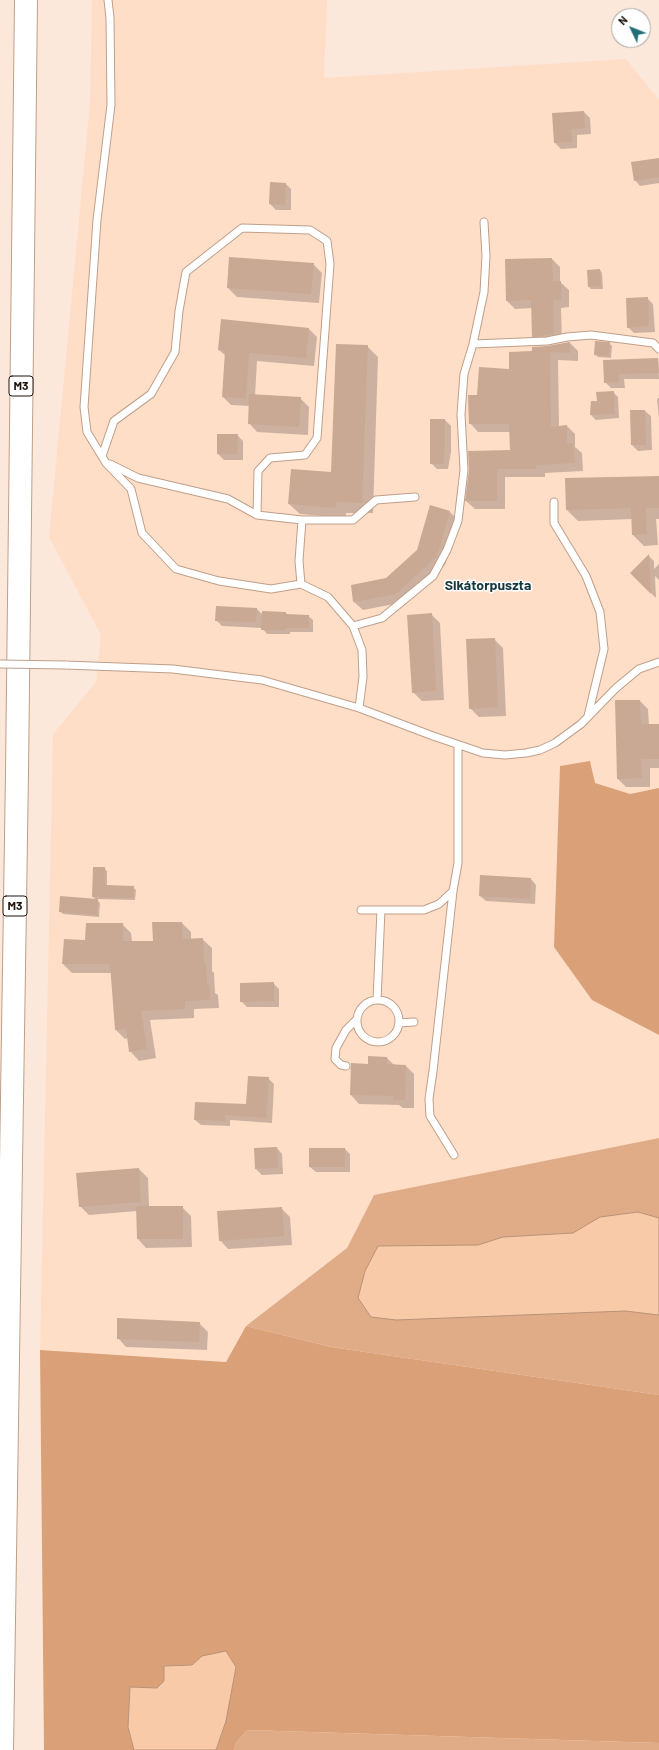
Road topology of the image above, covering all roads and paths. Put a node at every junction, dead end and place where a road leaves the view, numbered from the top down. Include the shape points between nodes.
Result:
1 (26, 0) edge
2 (108, 0) edge
3 (484, 222) dead end
4 (474, 344) junction
5 (659, 349) edge
6 (102, 456) junction
7 (106, 463) junction
8 (415, 497) dead end
9 (554, 502) dead end
10 (257, 515) junction
11 (302, 520) junction
12 (301, 584) junction
13 (353, 626) junction
14 (659, 662) edge
15 (0, 664) edge
16 (359, 708) junction
17 (588, 716) junction
18 (458, 745) junction
19 (453, 891) junction
20 (361, 910) dead end
21 (381, 910) junction
22 (377, 1000) junction
23 (356, 1020) junction
24 (414, 1022) dead end
25 (399, 1023) junction
26 (346, 1066) dead end
27 (454, 1155) dead end
28 (3, 1694) junction
29 (2, 1750) edge
30 (7, 1750) edge

1 - 28 highway, M3
2 - 6 lane via 111,105 97,220 84,407 87,432
3 - 4 lane via 484,292
4 - 5 lane via 547,341 591,335 653,344
4 - 13 lane via 464,374 461,414 464,470 458,521 447,550 433,576 413,593 382,618
6 - 7 lane
6 - 10 lane via 114,421 151,394 175,352 186,272 242,228 310,230 327,241 330,264 317,438 305,454 270,458 258,471
7 - 10 lane via 138,478 228,498
7 - 12 lane via 131,489 142,533 176,569 219,581 271,589
8 - 11 lane via 376,500 353,520
9 - 17 lane via 554,523 586,576 600,612 604,649
10 - 11 lane
11 - 12 lane via 299,561
12 - 13 lane via 328,596
13 - 16 lane via 362,650 363,677
14 - 17 lane via 639,669
15 - 16 lane, bridge via 173,669 239,677 287,686
16 - 18 lane
17 - 18 lane via 555,743 540,750 504,755 483,753
18 - 19 lane via 458,864
19 - 21 lane via 439,904 424,910
19 - 27 lane via 429,1099 430,1116
20 - 21 lane
21 - 22 lane
22 - 23 lane via 370,1001 360,1008
22 - 25 lane via 382,999 393,1005 399,1016
23 - 25 lane via 359,1032 368,1040 380,1043 392,1038 399,1028
23 - 26 lane via 346,1030 336,1048 335,1060
24 - 25 lane
28 - 29 highway, M3
28 - 30 highway

